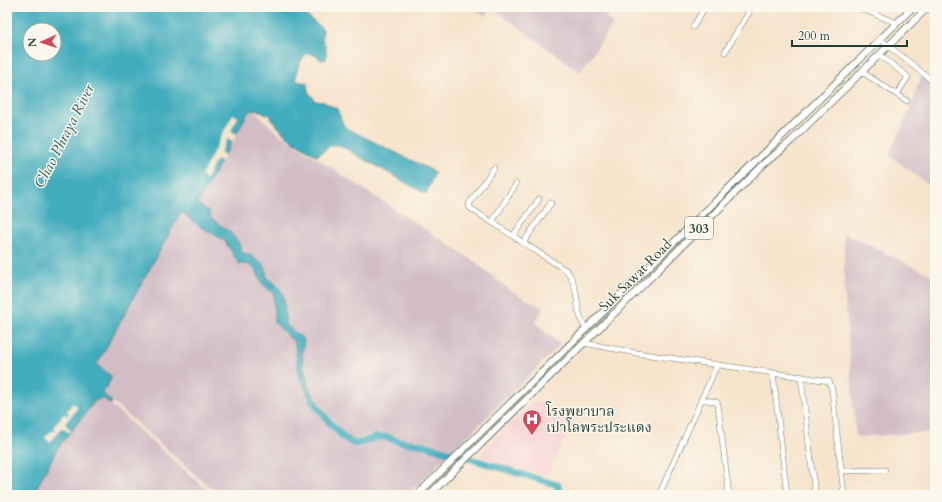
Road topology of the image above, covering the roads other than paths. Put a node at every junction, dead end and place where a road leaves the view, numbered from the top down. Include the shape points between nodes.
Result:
1 (705, 7) edge
2 (752, 7) edge
3 (856, 7) edge
4 (913, 7) edge
5 (928, 7) edge
6 (897, 23) junction
7 (693, 27) dead end
8 (880, 39) junction
9 (888, 46) junction
10 (725, 52) dead end
11 (880, 55) junction
12 (862, 72) junction
13 (935, 83) edge
14 (897, 94) junction
15 (907, 101) dead end
16 (494, 168) dead end
17 (516, 184) dead end
18 (539, 199) dead end
19 (551, 203) dead end
20 (492, 222) junction
21 (513, 236) junction
22 (523, 243) junction
23 (586, 329) junction
24 (584, 343) junction
25 (717, 365) junction
26 (772, 373) junction
27 (801, 376) junction
28 (701, 399) junction
29 (885, 470) dead end
30 (842, 471) junction
31 (417, 495) edge
32 (429, 495) edge
33 (659, 495) edge
34 (729, 495) edge
35 (787, 495) edge
36 (815, 495) edge
37 (844, 495) edge

1 - 7 street
2 - 10 street
3 - 6 street
4 - 6 main road, Suk Sawat Road / 303
5 - 9 main road, Suk Sawat Road / 303
6 - 8 main road, Suk Sawat Road / 303
8 - 9 street
8 - 23 main road, Suk Sawat Road / 303
9 - 11 main road, Suk Sawat Road / 303
9 - 13 street
11 - 12 main road, Suk Sawat Road / 303
11 - 14 street via 910,79
12 - 14 street
12 - 24 main road, Suk Sawat Road / 303 via 764,164
14 - 15 street
16 - 20 street via 470,204 470,208
17 - 20 street
18 - 21 street
19 - 22 street
20 - 21 street
21 - 22 street
22 - 23 street via 571,276 581,321
23 - 31 main road, Suk Sawat Road / 303
24 - 25 street
24 - 32 main road, Suk Sawat Road / 303
25 - 26 street
25 - 28 street
26 - 27 street
26 - 35 street
27 - 30 street via 830,382
27 - 36 street
28 - 33 street
28 - 34 street via 717,402 718,405
29 - 30 street
30 - 37 street

